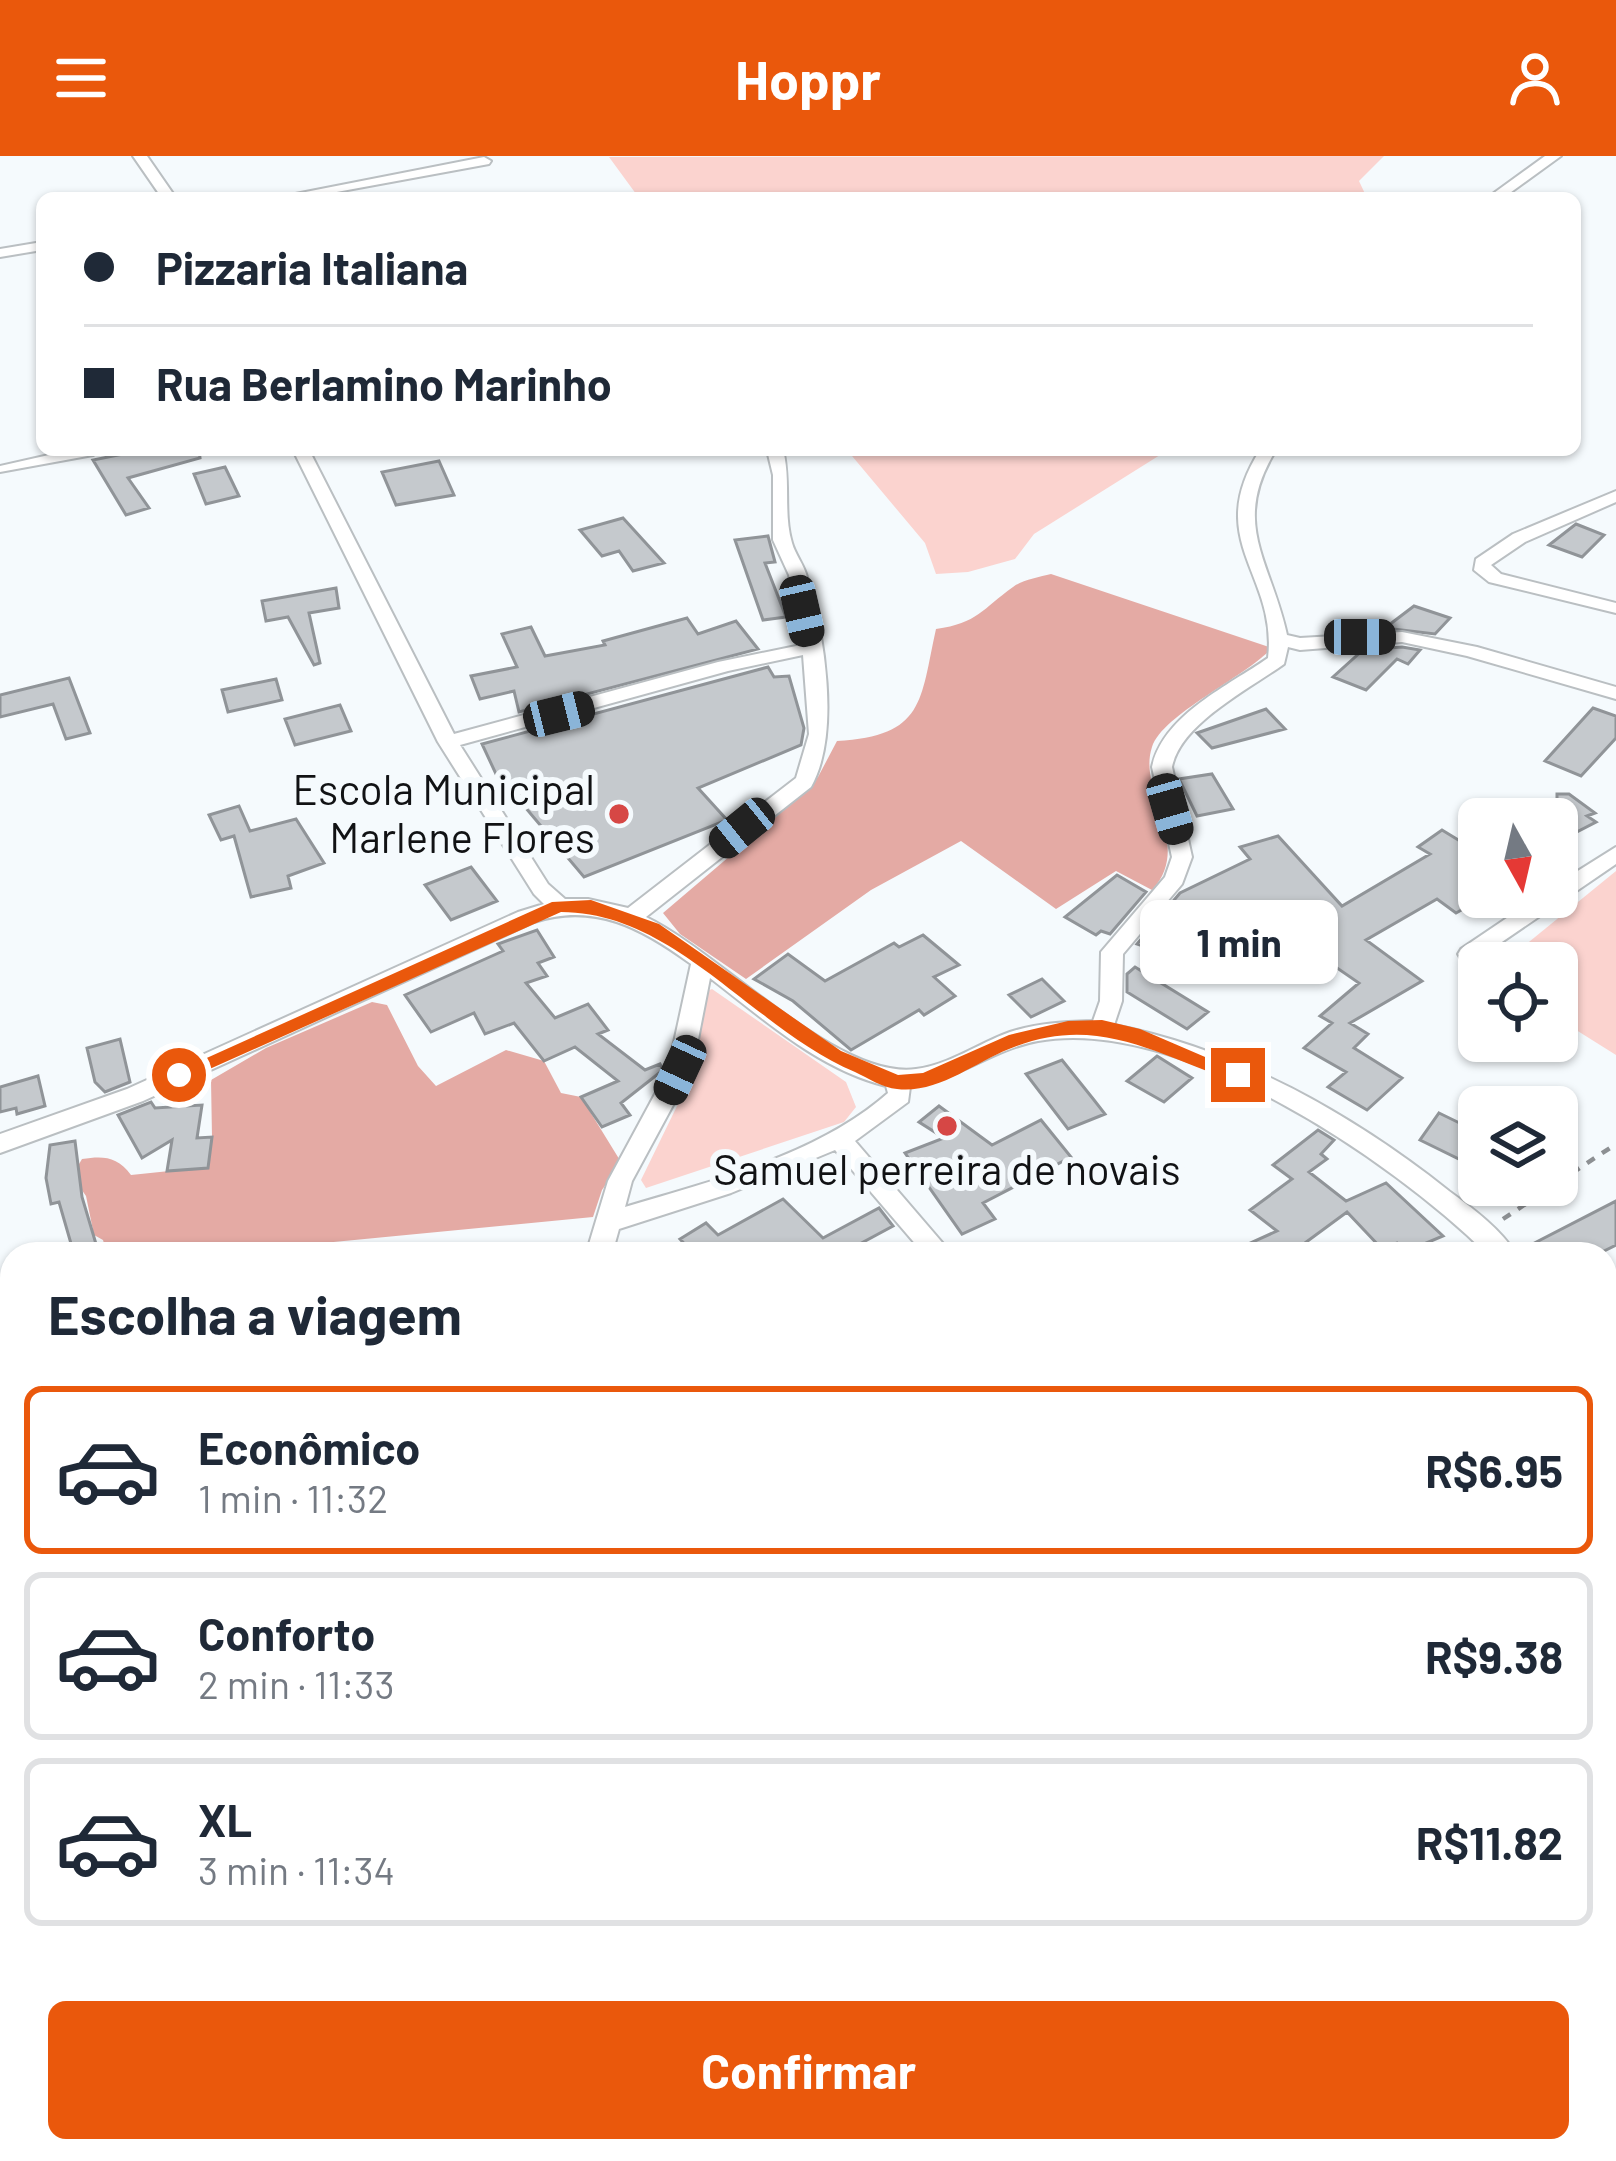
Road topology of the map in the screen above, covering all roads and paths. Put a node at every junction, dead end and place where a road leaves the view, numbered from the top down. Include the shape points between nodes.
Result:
1 (140, 156) edge
2 (1554, 156) edge
3 (484, 161) dead end
4 (165, 192) edge
5 (315, 192) edge
6 (1503, 192) edge
7 (36, 246) edge
8 (0, 253) edge
9 (66, 456) edge
10 (304, 456) edge
11 (776, 456) edge
12 (1264, 456) edge
13 (6, 469) dead end
14 (1616, 496) edge
15 (1616, 608) edge
16 (1278, 639) junction
17 (811, 648) junction
18 (1616, 693) edge
19 (448, 742) junction
20 (1616, 854) edge
21 (1578, 880) edge
22 (559, 906) junction
23 (630, 918) junction
24 (1522, 918) edge
25 (1487, 942) edge
26 (702, 964) junction
27 (1102, 1027) junction
28 (897, 1082) junction
29 (837, 1136) junction
30 (0, 1144) edge
31 (1616, 1144) edge
32 (1578, 1169) edge
33 (1523, 1206) edge
34 (612, 1221) junction
35 (1484, 1232) junction
36 (604, 1242) edge
37 (929, 1242) edge
38 (1493, 1242) edge

1 - 4 street
2 - 6 street
3 - 5 street
7 - 8 street
9 - 13 street
10 - 19 street
11 - 17 street via 782,540 798,575
12 - 16 street via 1244,487 1242,518
14 - 15 street via 1482,563 1496,578
16 - 18 street via 1402,637
16 - 27 street via 1277,660 1184,726 1165,752 1182,857 1175,879 1112,952 1112,1001
17 - 19 street
17 - 23 street via 821,741 804,782
19 - 22 street
20 - 21 street
22 - 23 street
22 - 30 street via 135,1095
23 - 26 street
24 - 25 street
26 - 28 street via 834,1056
26 - 34 street via 680,1070 620,1181
27 - 28 street via 1039,1032 926,1080
27 - 35 street via 1184,1051 1322,1119 1415,1175
28 - 29 street via 901,1096 889,1110
29 - 34 street
29 - 37 street
31 - 32 path
33 - 35 path
34 - 36 street
35 - 38 street

